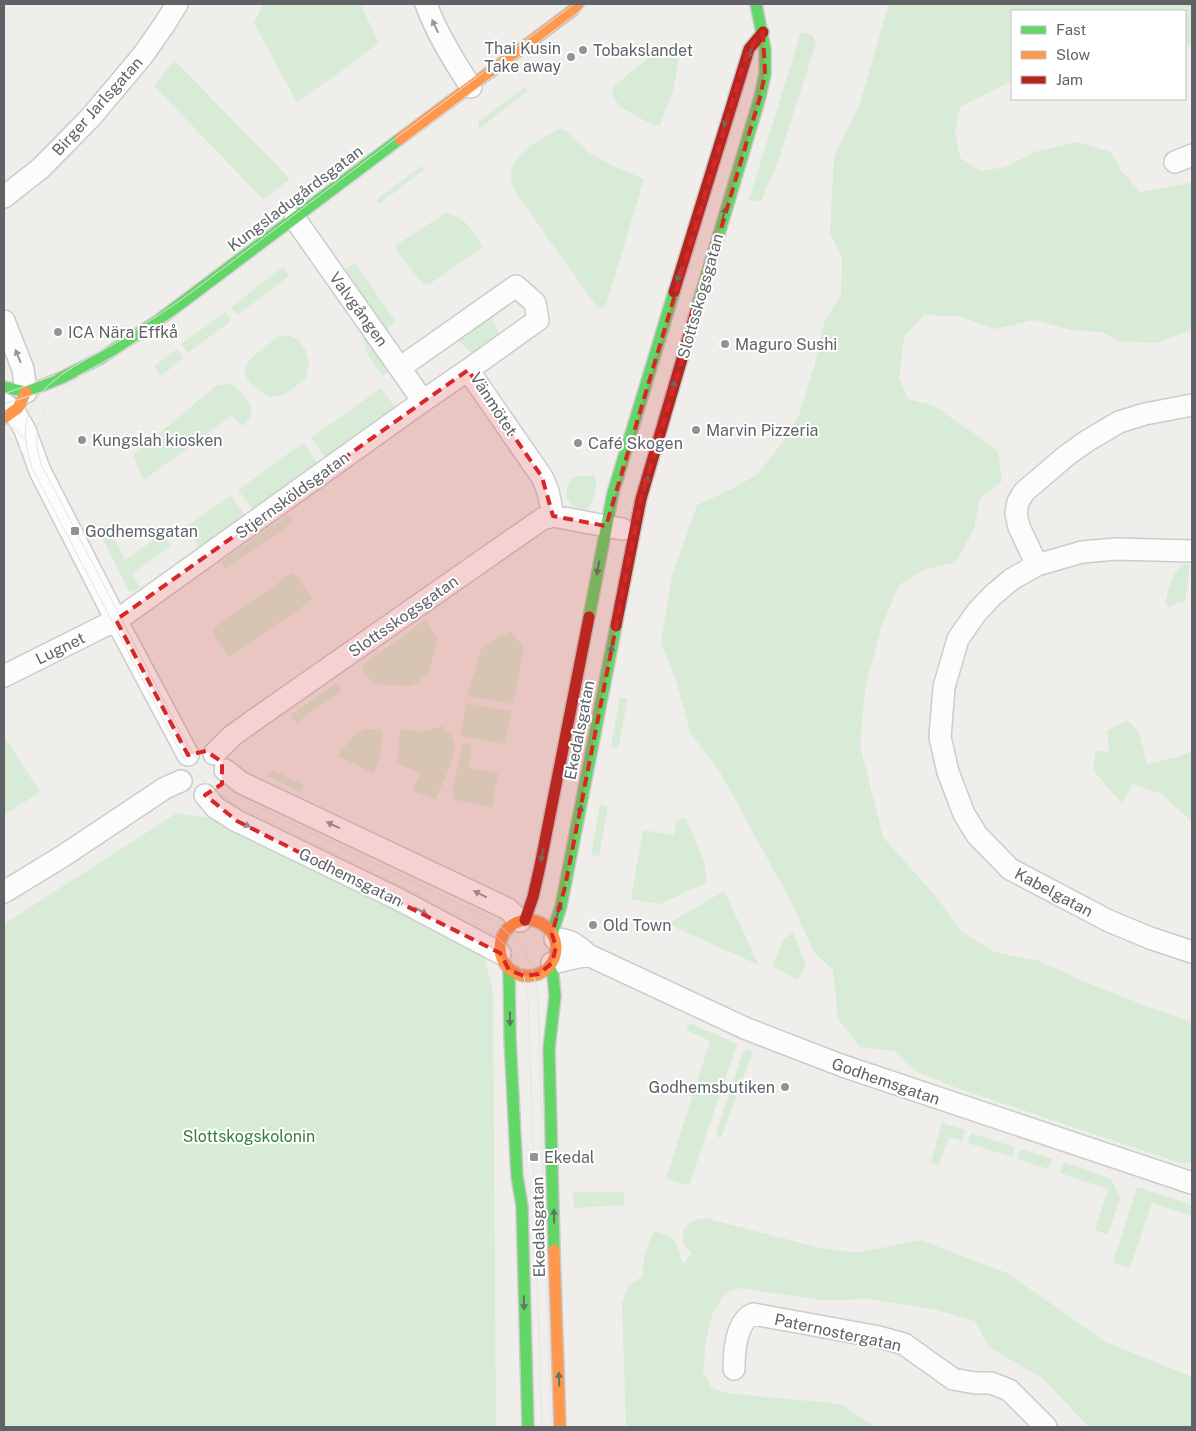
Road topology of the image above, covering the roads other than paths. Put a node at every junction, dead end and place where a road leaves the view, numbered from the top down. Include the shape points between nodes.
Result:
1 (177, 4) edge
2 (426, 4) edge
3 (587, 4) edge
4 (756, 4) edge
5 (575, 7) edge
6 (763, 32) junction
7 (471, 87) junction
8 (4, 196) edge
9 (295, 219) junction
10 (4, 322) edge
11 (401, 367) junction
12 (468, 370) junction
13 (4, 387) edge
14 (26, 392) junction
15 (423, 400) junction
16 (1192, 405) edge
17 (7, 412) edge
18 (553, 516) junction
19 (606, 526) junction
20 (634, 531) junction
21 (1192, 551) edge
22 (1037, 565) junction
23 (116, 620) junction
24 (4, 676) edge
25 (188, 755) junction
26 (219, 762) junction
27 (181, 781) junction
28 (205, 796) junction
29 (4, 892) edge
30 (522, 920) junction
31 (553, 936) junction
32 (1192, 952) edge
33 (588, 955) junction
34 (504, 962) junction
35 (551, 965) junction
36 (1192, 1183) edge
37 (734, 1369) dead end
38 (528, 1427) edge
39 (560, 1427) edge
40 (1046, 1427) edge

1 - 8 street, Birger Jarlsgatan via 143,55 91,117 40,168
7 -> 2 street via 446,48
3 - 5 street, Kungsladugårdsgatan
4 - 6 street, Slottsskogsgatan
5 - 7 street, Kungsladugårdsgatan
6 -> 19 street, Slottsskogsgatan via 750,49 741,73 613,493
20 -> 6 street, Slottsskogsgatan via 760,97 765,74
7 - 9 street, Kungsladugårdsgatan
9 - 11 street, Valvgången
9 - 14 street, Kungsladugårdsgatan via 128,341 80,369
14 -> 10 street via 23,369
11 - 12 street, Vänmötet via 516,286 534,304 538,320
11 - 15 street, Valvgången
12 - 15 street, Stjernsköldsgatan
12 - 18 street, Vänmötet via 542,477
13 - 14 street
14 - 17 street via 24,401
15 - 23 street, Stjernsköldsgatan
16 - 22 street via 1119,422 1066,456 1024,492 1016,513 1019,528
17 - 23 street via 29,437 40,471
18 - 19 street
18 - 26 street, Slottsskogsgatan via 542,520 232,736
19 - 20 street
19 -> 30 street, Ekedalsgatan via 540,866 533,897
31 -> 20 street, Ekedalsgatan
21 - 22 street, Kabelgatan via 1099,549
22 - 32 street, Kabelgatan via 1012,579 992,596 958,639 944,688 940,736 948,772 962,808 977,835 1010,869 1109,921
23 - 24 street, Lugnet
23 - 25 street
25 - 26 street via 202,751
25 - 27 street via 180,770
26 - 28 street via 224,777 213,793
30 -> 26 street, Godhemsgatan via 508,909 242,783
27 - 28 street, Godhemsgatan via 192,793
27 - 29 street
28 -> 34 street, Godhemsgatan via 216,808 237,821 396,898
30 - 31 street, Godhemsgatan via 540,923
30 - 34 street via 503,934 499,946
31 - 33 street, Godhemsgatan via 576,944
31 - 35 street via 556,947
33 - 35 street, Godhemsgatan
33 - 36 street, Godhemsgatan via 748,1029 843,1066
34 - 35 street, Godhemsgatan via 519,975 535,976
34 -> 38 street, Ekedalsgatan via 517,1176 522,1206
39 -> 35 street, Ekedalsgatan via 549,1073 555,997
37 - 40 street, Paternostergatan via 740,1332 744,1321 753,1314 880,1337 904,1344 953,1379 991,1383 1009,1390

